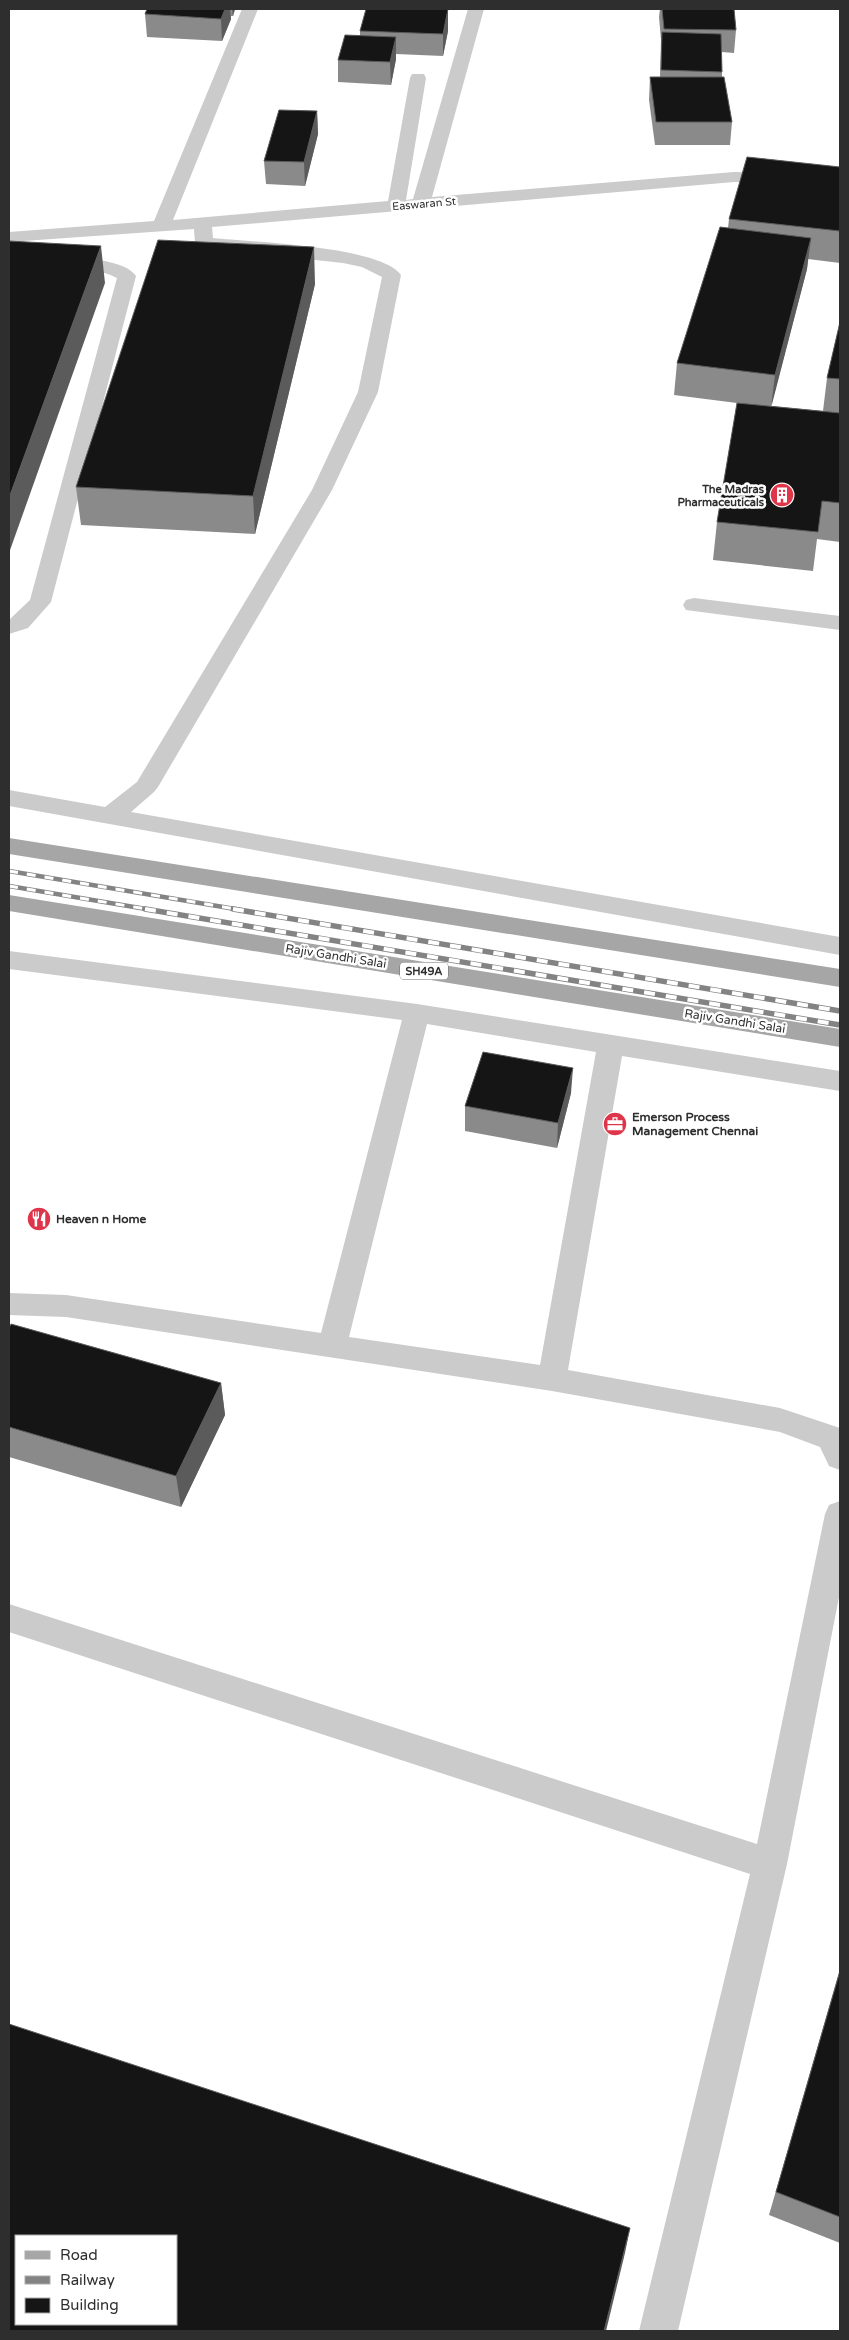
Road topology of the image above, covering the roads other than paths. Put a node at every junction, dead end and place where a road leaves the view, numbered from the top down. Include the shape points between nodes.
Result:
1 (250, 9) edge
2 (476, 9) edge
3 (418, 78) dead end
4 (840, 179) edge
5 (421, 204) junction
6 (396, 206) junction
7 (202, 223) junction
8 (161, 226) junction
9 (306, 233) junction
10 (9, 237) edge
11 (9, 263) edge
12 (694, 604) dead end
13 (840, 623) edge
14 (9, 627) edge
15 (9, 798) edge
16 (110, 816) junction
17 (9, 846) edge
18 (9, 903) edge
19 (840, 946) edge
20 (9, 960) edge
21 (840, 978) edge
22 (417, 1013) junction
23 (840, 1038) edge
24 (611, 1044) junction
25 (840, 1081) edge
26 (9, 1304) edge
27 (332, 1346) junction
28 (552, 1379) junction
29 (840, 1457) edge
30 (840, 1514) edge
31 (9, 1618) edge
32 (770, 1864) junction
33 (658, 2331) edge

1 - 8 street
2 - 5 street
3 - 6 street
4 - 5 street, Easwaran St via 734,177
5 - 6 street, Easwaran St
6 - 9 street, Easwaran St
7 - 8 street, Easwaran St
7 - 9 street, Easwaran St
7 - 9 street via 204,243
8 - 10 street, Easwaran St
9 - 16 street via 392,275 368,392 322,490 146,787
11 - 14 street via 90,265 116,269 127,276 40,602 20,623
12 - 13 street
15 - 16 street
16 - 19 street
17 - 21 main road
18 - 23 main road, Rajiv Gandhi Salai / SH49A
20 - 22 street
22 - 24 street
22 - 27 street
24 - 25 street
24 - 28 street
26 - 27 street via 66,1306
27 - 28 street
28 - 29 street via 780,1420 832,1438
30 - 32 street
31 - 32 street
32 - 33 street

